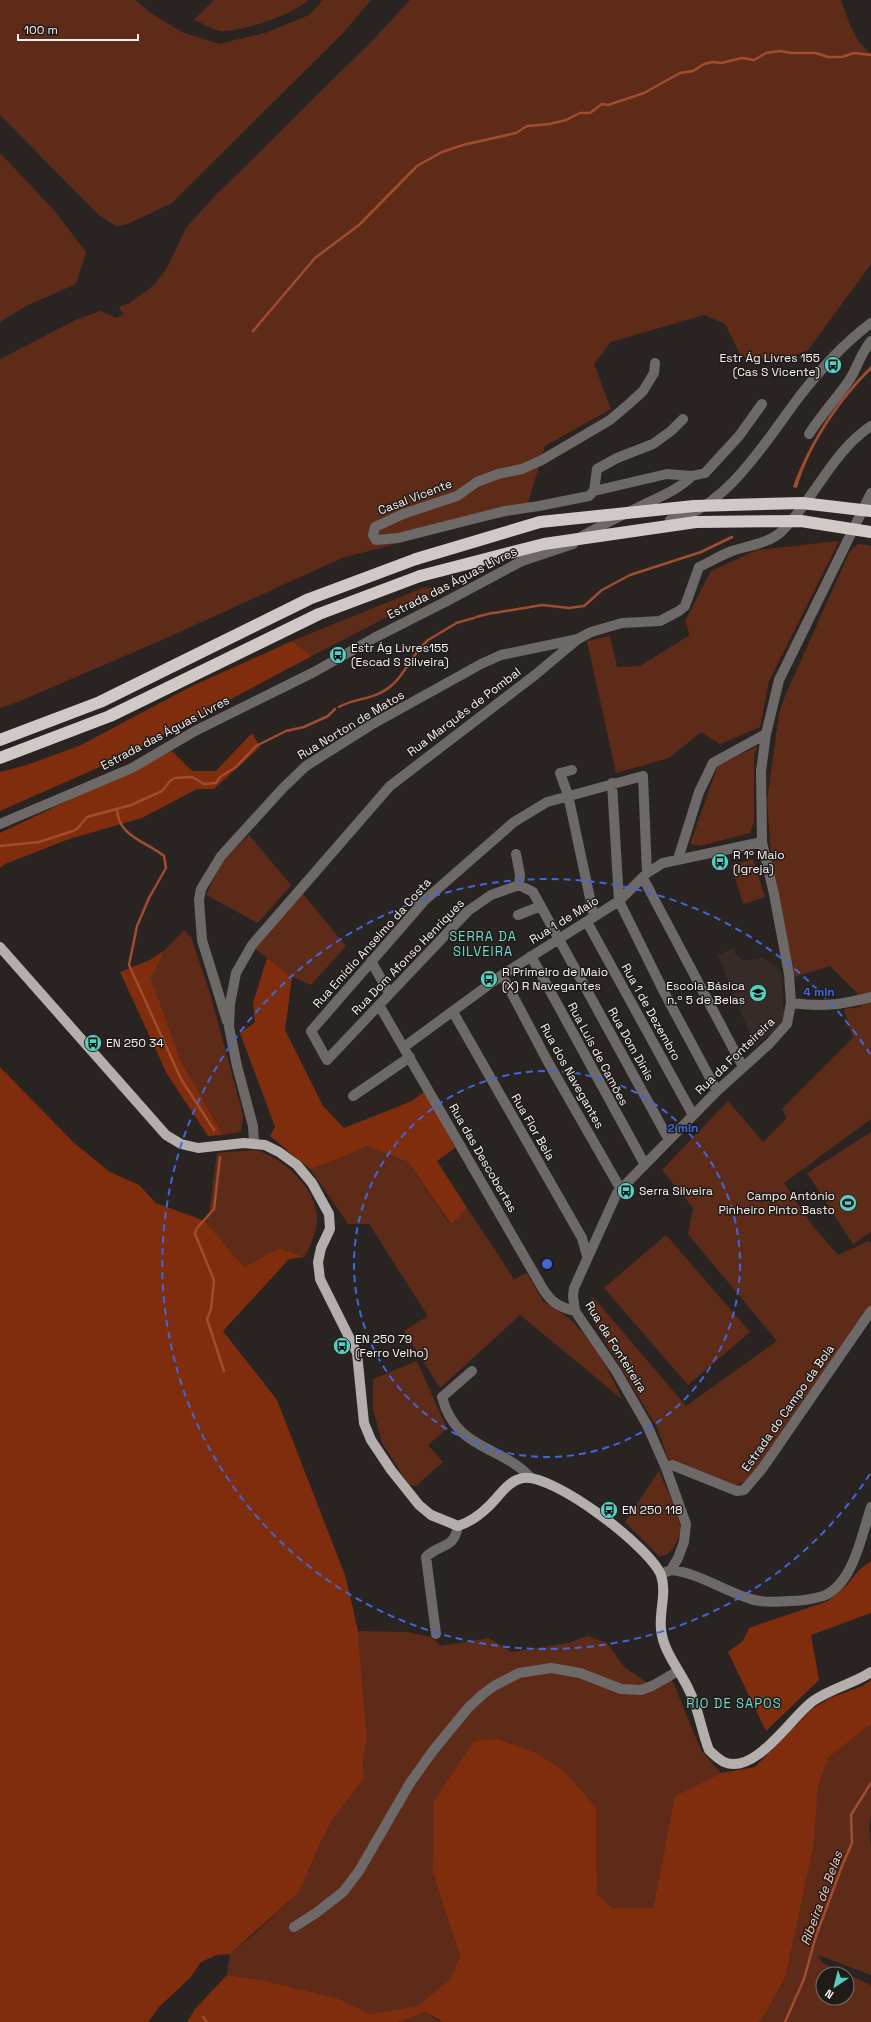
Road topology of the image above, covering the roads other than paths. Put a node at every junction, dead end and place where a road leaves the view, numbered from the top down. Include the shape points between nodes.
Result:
1 (871, 323) edge
2 (871, 341) edge
3 (655, 363) dead end
4 (762, 404) dead end
5 (683, 419) dead end
6 (871, 426) edge
7 (809, 434) dead end
8 (692, 476) junction
9 (594, 490) junction
10 (871, 493) edge
11 (871, 510) edge
12 (871, 532) edge
13 (567, 545) junction
14 (578, 639) junction
15 (766, 734) junction
16 (0, 740) edge
17 (0, 758) edge
18 (572, 770) dead end
19 (612, 783) junction
20 (568, 795) junction
21 (0, 824) edge
22 (762, 842) junction
23 (516, 854) dead end
24 (678, 859) junction
25 (645, 875) junction
26 (519, 885) junction
27 (619, 901) junction
28 (541, 906) junction
29 (518, 915) dead end
30 (590, 920) junction
31 (558, 939) junction
32 (0, 947) edge
33 (531, 956) junction
34 (371, 961) junction
35 (502, 975) junction
36 (389, 993) junction
37 (871, 997) edge
38 (791, 1002) junction
39 (379, 1005) junction
40 (453, 1012) junction
41 (232, 1027) junction
42 (404, 1047) junction
43 (410, 1057) junction
44 (327, 1060) joint
45 (743, 1067) junction
46 (717, 1091) junction
47 (353, 1096) dead end
48 (693, 1115) junction
49 (669, 1140) junction
50 (254, 1143) junction
51 (644, 1163) junction
52 (620, 1188) junction
53 (587, 1256) junction
54 (575, 1311) junction
55 (871, 1311) edge
56 (472, 1372) dead end
57 (666, 1468) junction
58 (531, 1478) junction
59 (871, 1507) edge
60 (458, 1526) junction
61 (671, 1570) junction
62 (661, 1574) junction
63 (436, 1634) dead end
64 (678, 1670) junction
65 (871, 1672) edge
66 (294, 1927) dead end

1 - 13 street, Estrada das Águas Livres via 846,342 735,480 700,509 682,518 624,529
2 - 7 street via 862,352 850,378
3 - 9 street, Casal Vicente via 654,373 643,391 610,420 542,460 522,469 477,482 457,496 403,514 375,527 373,535 376,540 398,538 505,511 589,496
4 - 8 street, Casal Vicente via 716,462 705,473
5 - 9 street via 653,444 617,458 597,470
6 - 14 street, Rua Marquês de Pombal via 843,450 816,489 780,533 731,551 699,567 685,606 679,611 660,620 622,623 591,632
8 - 9 street, Casal Vicente via 667,474
8 - 13 street via 675,489
10 - 15 street, Rua da Fonteireira via 779,680
11 - 16 highway, bridge via 802,503 694,506 540,522 416,558 309,599 100,702
12 - 17 highway, bridge via 800,521 696,522 544,544 420,576 319,614 110,716
13 - 21 street, Estrada das Águas Livres via 522,561 314,672 195,731 132,768
14 - 41 street, Rua Marquês de Pombal via 497,707 412,773 390,786 307,882 236,974 230,1004
14 - 41 street, Rua Norton de Matos via 501,655 371,725 293,777 221,856 201,890 199,900 202,940
15 - 22 street, Rua da Fonteireira via 761,771
15 - 24 street via 713,763 698,792
18 - 20 street, Rua 1 de Dezembro via 560,773
19 - 20 street, Rua Emídio Anselmo da Costa
19 - 25 street, Rua Emídio Anselmo da Costa via 642,776
19 - 27 street
20 - 30 street, Rua 1 de Dezembro
20 - 34 street, Rua Emídio Anselmo da Costa via 546,799 514,822 425,900
22 - 24 street, Rua 1 de Maio
22 - 38 street, Rua da Fonteireira via 789,974
23 - 26 street
24 - 25 street, Rua 1 de Maio via 663,863
25 - 27 street, Rua 1 de Maio
25 - 45 street
26 - 28 street via 533,892
26 - 36 street, Rua Dom Afonso Henriques via 491,895 468,911
27 - 30 street, Rua 1 de Maio
27 - 46 street
28 - 29 street
28 - 31 street
30 - 31 street, Rua 1 de Maio
30 - 48 street, Rua 1 de Dezembro
31 - 33 street, Rua 1 de Maio
31 - 49 street, Rua Dom Dinis
32 - 50 main road via 166,1135 180,1144 198,1148
33 - 35 street, Rua 1 de Maio
33 - 51 street, Rua Luís de Camões
34 - 36 street
34 - 44 street, Rua Emídio Anselmo da Costa via 311,1031
35 - 40 street, Rua 1 de Maio
35 - 52 street, Rua dos Navegantes
36 - 39 street, Rua Dom Afonso Henriques
37 - 38 street via 842,1005 817,1006
38 - 45 street, Rua da Fonteireira via 784,1029
39 - 42 street, Rua das Descobertas
39 - 44 street, Rua Dom Afonso Henriques
40 - 42 street, Rua 1 de Maio
40 - 53 street, Rua Flor Bela via 582,1238
41 - 50 street, Rua Marquês de Pombal via 237,1066 254,1126
42 - 43 street, Rua das Descobertas
43 - 47 street
43 - 54 street, Rua das Descobertas via 543,1290 552,1302
45 - 46 street, Rua da Fonteireira
46 - 48 street, Rua da Fonteireira
48 - 49 street, Rua da Fonteireira
49 - 51 street, Rua da Fonteireira
50 - 60 main road via 279,1152 297,1165 312,1183 329,1214 330,1229 318,1262 320,1279 357,1353 364,1423 371,1440 419,1505 431,1515
51 - 52 street, Rua da Fonteireira
52 - 53 street, Rua da Fonteireira
53 - 54 street, Rua da Fonteireira via 574,1288
54 - 57 street, Rua da Fonteireira via 634,1401
55 - 57 street, Estrada do Campo da Bola via 762,1469 744,1490 737,1490 672,1465
56 - 58 street via 442,1397 444,1406 459,1431 469,1440 521,1468
57 - 61 street, Rua da Fonteireira via 686,1524 684,1542
58 - 60 main road via 509,1483 476,1517
58 - 62 main road via 554,1485 620,1530 645,1552
59 - 61 street via 849,1571 838,1585 824,1596 800,1601 752,1600 683,1571
60 - 63 street via 456,1536 448,1546 426,1557
61 - 62 street
62 - 64 main road via 661,1630
64 - 65 main road via 696,1706 709,1750 724,1762 739,1763 756,1757 813,1701
64 - 66 street via 641,1690 620,1689 580,1673 551,1668 519,1673 482,1694 432,1752 410,1783 359,1871 343,1892

